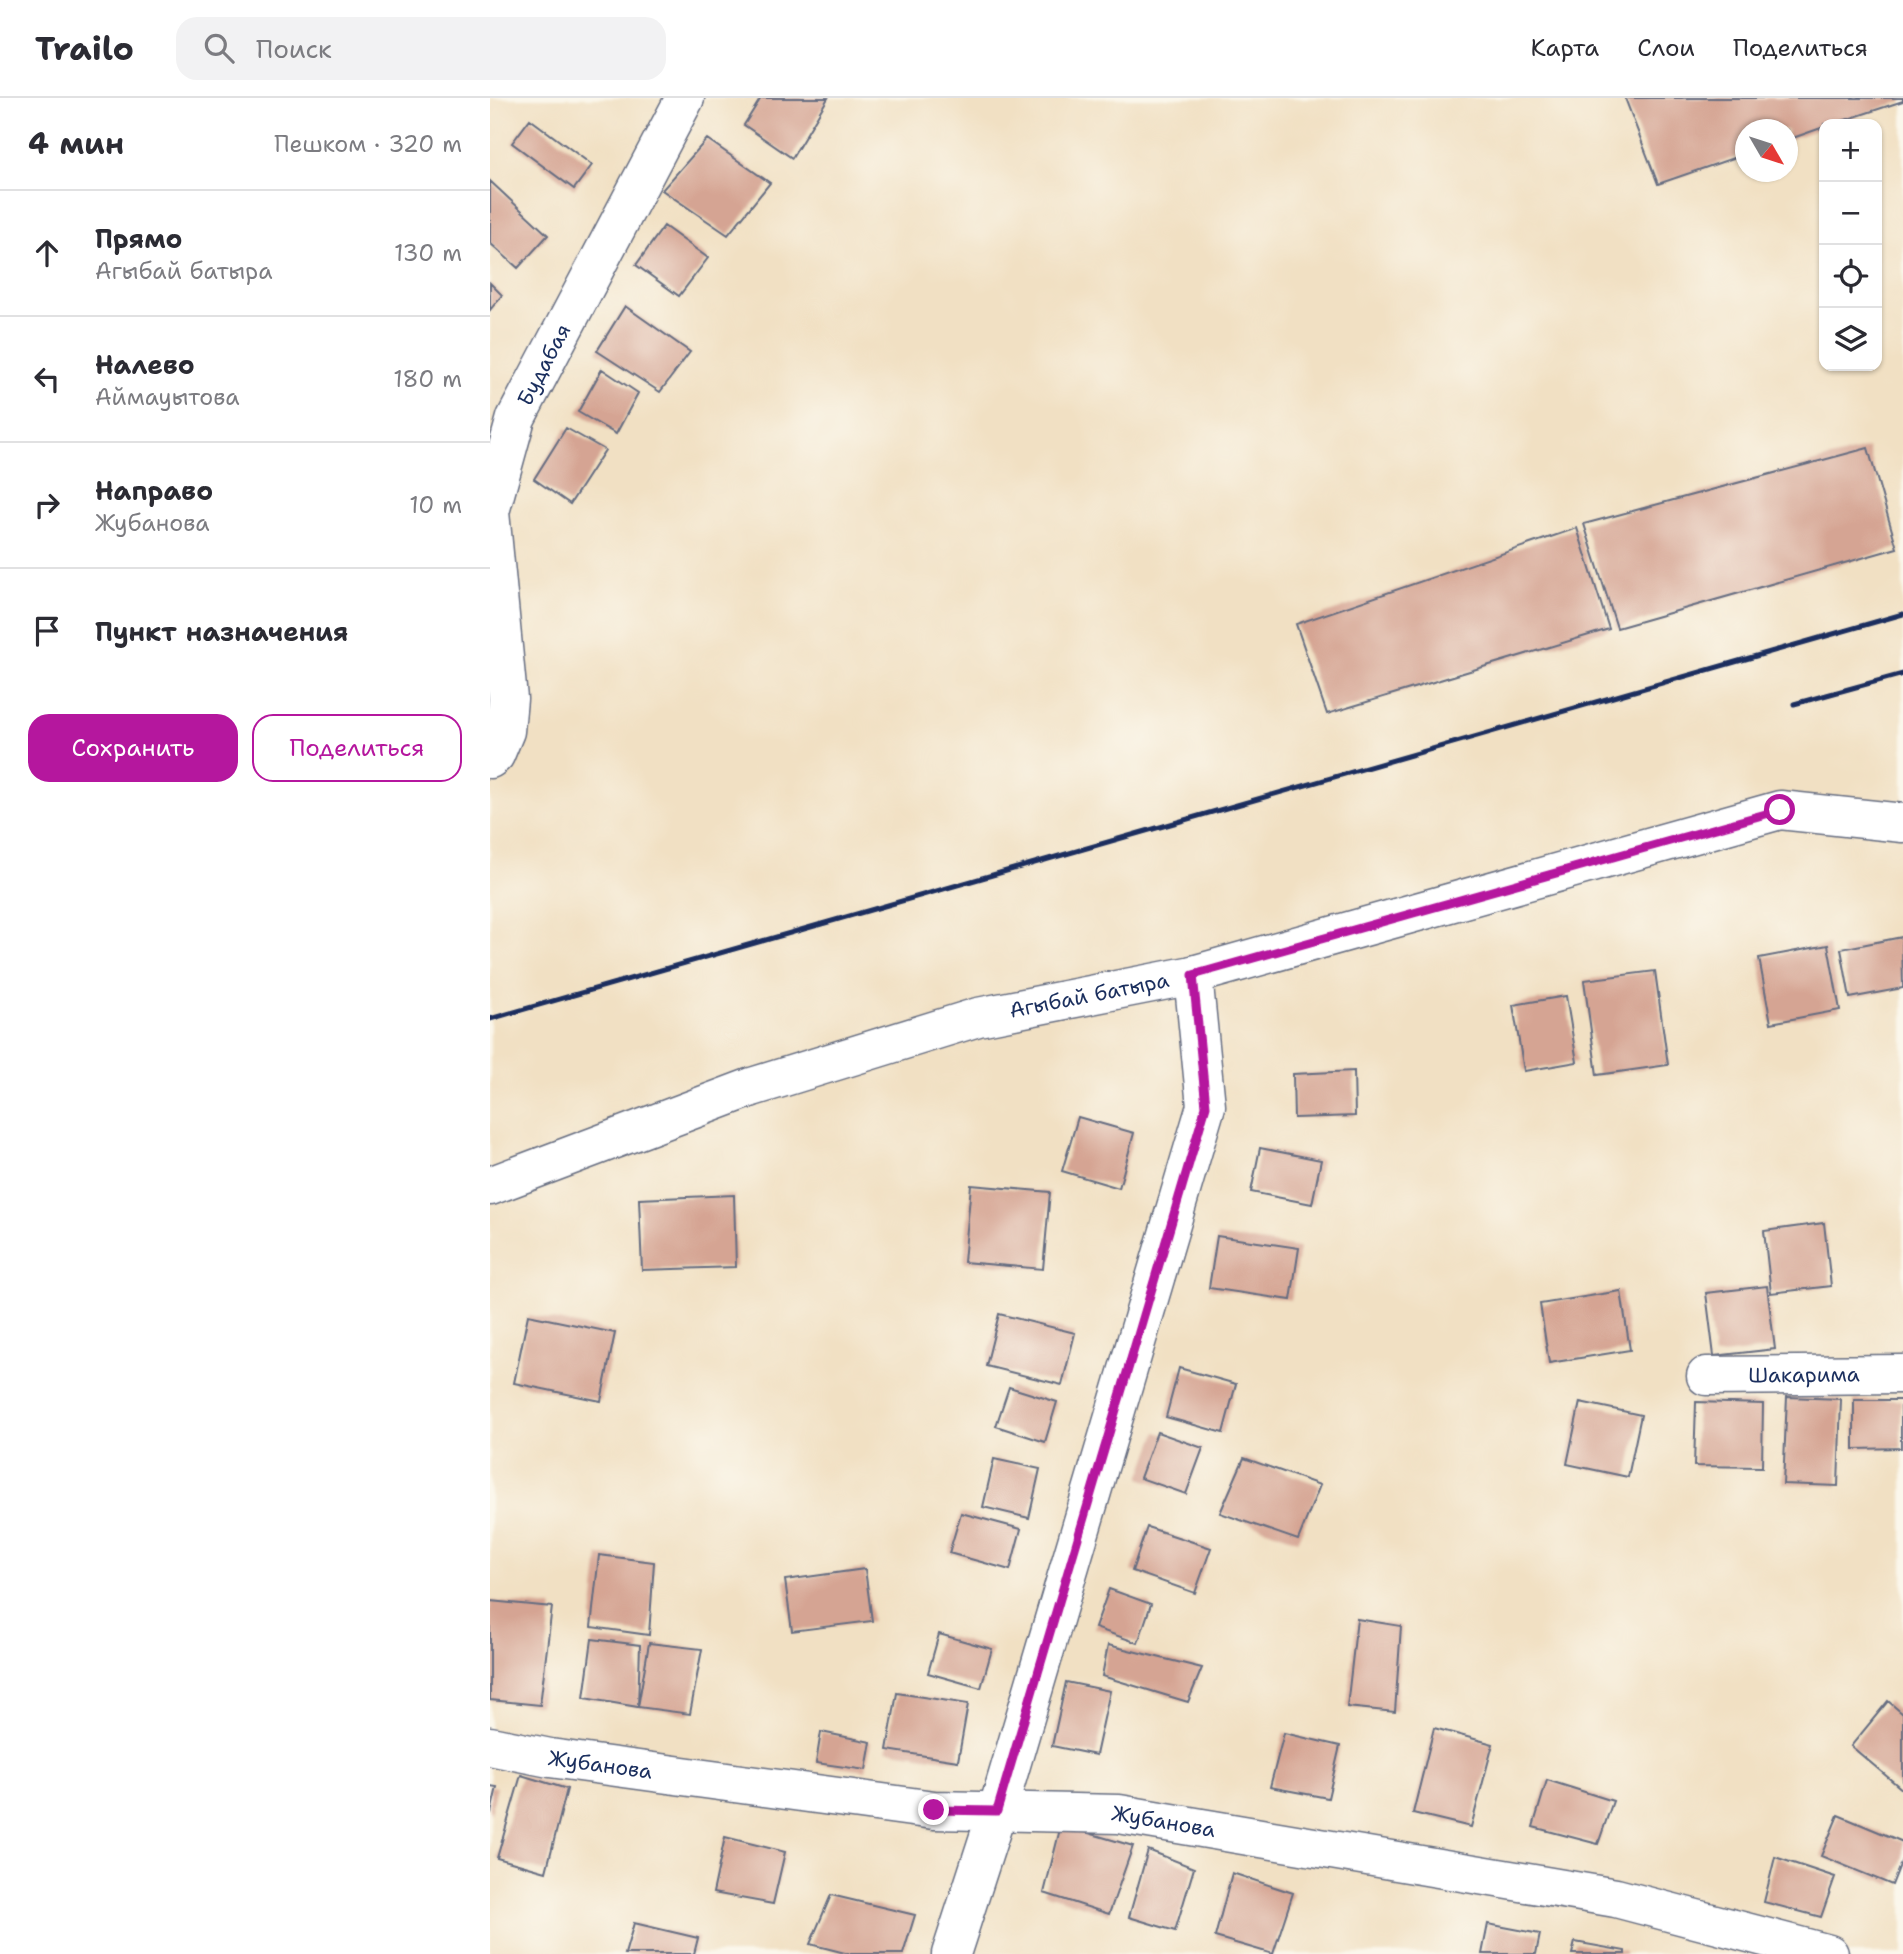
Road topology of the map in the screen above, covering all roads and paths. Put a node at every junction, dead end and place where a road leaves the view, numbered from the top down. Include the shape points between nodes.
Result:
1 (685, 98) edge
2 (490, 759) edge
3 (1903, 823) edge
4 (1193, 975) junction
5 (490, 1186) edge
6 (1903, 1374) edge
7 (1706, 1376) dead end
8 (490, 1746) edge
9 (997, 1811) junction
10 (951, 1954) edge
11 (1829, 1954) edge

1 - 2 street, Будабая via 516,418 490,512 508,699 505,731
3 - 4 street, Агыбай батыра via 1780,810
4 - 5 street, Агыбай батыра via 978,1017 752,1087
4 - 9 street via 1206,1106
6 - 7 street, Шакарима
8 - 9 street, Жубанова via 934,1810
9 - 10 street
9 - 11 street, Жубанова via 1119,1814 1616,1898

